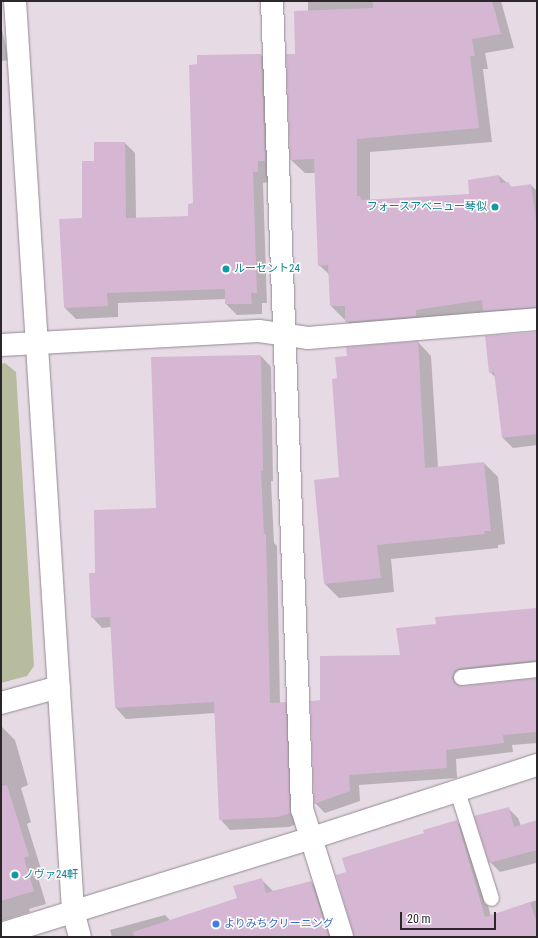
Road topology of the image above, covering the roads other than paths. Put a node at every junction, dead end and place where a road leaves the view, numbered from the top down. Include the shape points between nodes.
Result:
1 (15, 1) edge
2 (272, 1) edge
3 (537, 319) edge
4 (283, 334) junction
5 (38, 342) junction
6 (1, 345) edge
7 (537, 669) edge
8 (461, 677) dead end
9 (59, 687) junction
10 (1, 703) edge
11 (537, 765) edge
12 (457, 791) junction
13 (312, 838) junction
14 (491, 898) dead end
15 (73, 911) junction
16 (1, 934) edge
17 (80, 937) edge
18 (342, 937) edge

1 - 5 street
2 - 4 street
3 - 4 street via 308,338
4 - 5 street via 259,331
4 - 13 street via 302,809
5 - 6 street
5 - 9 street
7 - 8 lane
9 - 10 street
9 - 15 street
11 - 12 street
12 - 13 street
12 - 14 lane
13 - 15 street
13 - 18 street
15 - 16 street
15 - 17 street

